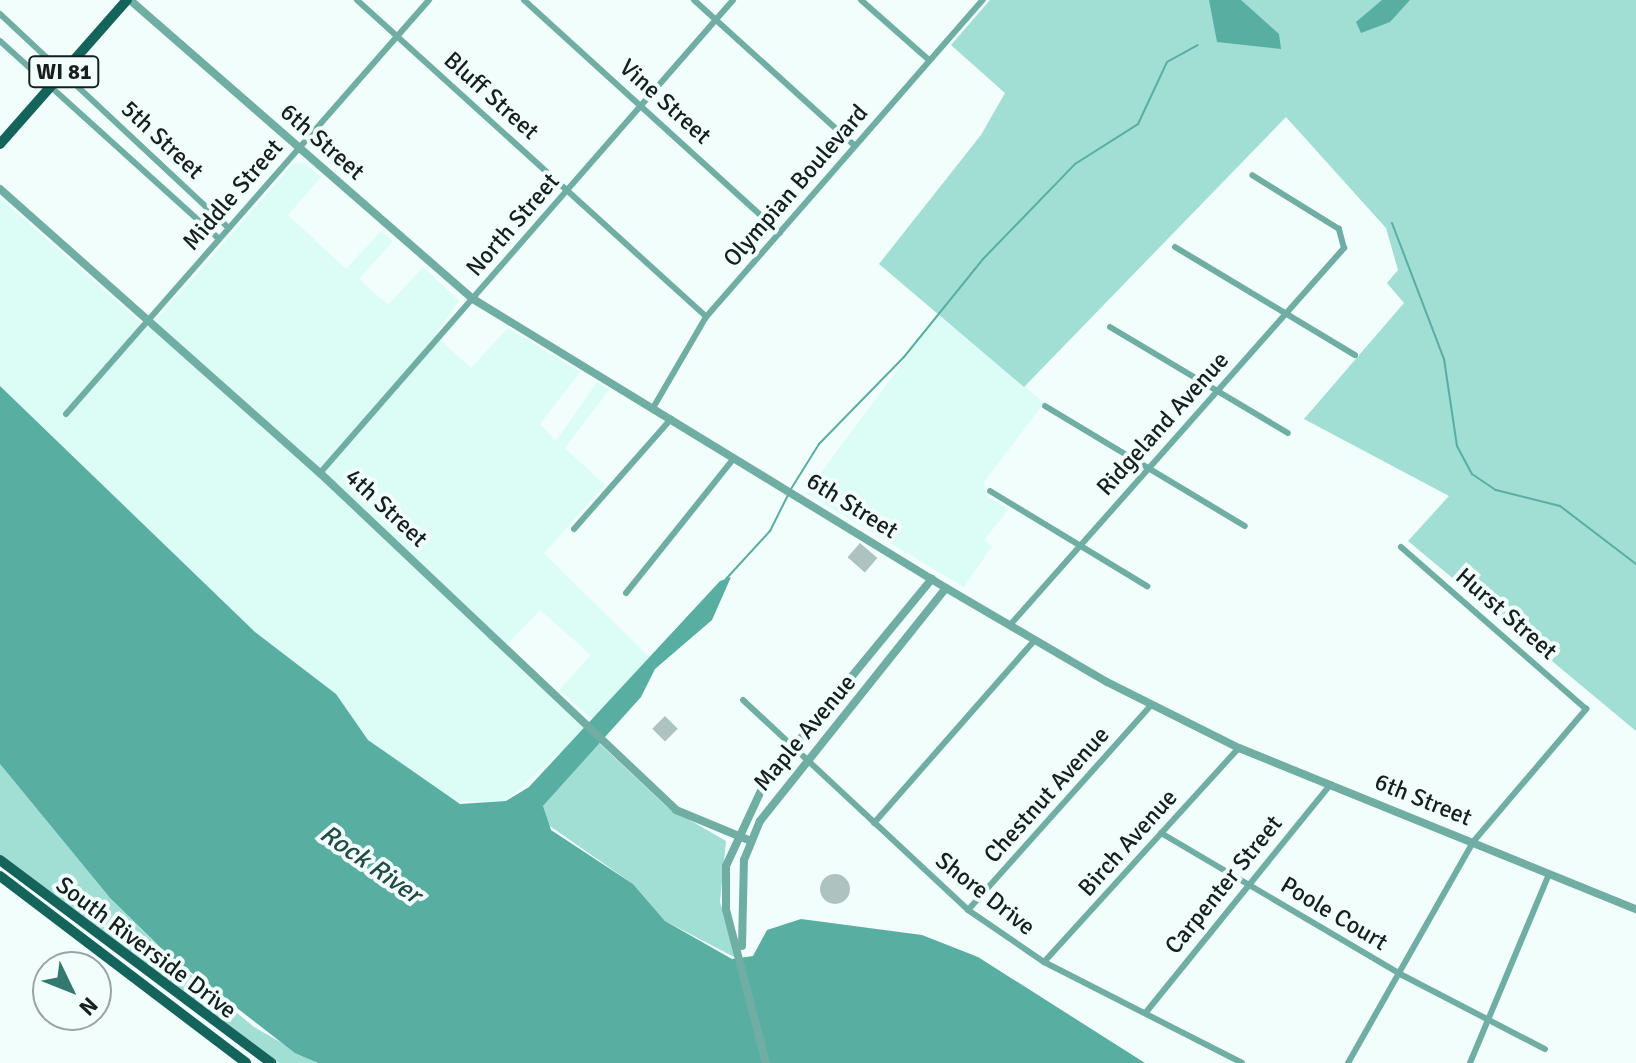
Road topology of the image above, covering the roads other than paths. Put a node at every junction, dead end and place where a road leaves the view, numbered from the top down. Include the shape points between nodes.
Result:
1 (128, 0) edge
2 (357, 0) edge
3 (429, 0) edge
4 (524, 0) edge
5 (694, 0) edge
6 (733, 0) edge
7 (861, 0) edge
8 (983, 0) edge
9 (0, 14) edge
10 (715, 20) junction
11 (398, 36) junction
12 (0, 41) edge
13 (929, 60) junction
14 (63, 73) junction
15 (50, 87) junction
16 (642, 104) junction
17 (0, 144) edge
18 (855, 146) junction
19 (297, 147) junction
20 (1252, 175) dead end
21 (0, 189) edge
22 (567, 189) junction
23 (229, 228) junction
24 (780, 233) junction
25 (219, 239) junction
26 (1175, 247) dead end
27 (473, 299) junction
28 (1285, 314) junction
29 (706, 317) junction
30 (148, 321) junction
31 (1110, 327) dead end
32 (1355, 355) dead end
33 (1216, 391) junction
34 (1045, 406) dead end
35 (653, 408) junction
36 (66, 414) dead end
37 (671, 419) junction
38 (1288, 433) dead end
39 (734, 458) junction
40 (1148, 469) junction
41 (320, 473) junction
42 (990, 491) dead end
43 (1245, 526) dead end
44 (574, 529) dead end
45 (1080, 545) junction
46 (1401, 547) dead end
47 (932, 579) junction
48 (1147, 586) dead end
49 (946, 588) junction
50 (626, 593) dead end
51 (1010, 625) junction
52 (1035, 640) junction
53 (743, 700) dead end
54 (1152, 704) junction
55 (1239, 748) junction
56 (794, 749) junction
57 (806, 760) junction
58 (1331, 784) junction
59 (874, 823) junction
60 (1161, 833) junction
61 (736, 836) junction
62 (751, 841) junction
63 (1473, 842) junction
64 (0, 860) edge
65 (1549, 874) junction
66 (0, 876) edge
67 (1244, 883) junction
68 (1636, 909) edge
69 (968, 910) junction
70 (742, 955) junction
71 (1044, 962) junction
72 (1402, 975) junction
73 (1147, 1011) junction
74 (1490, 1024) junction
75 (1545, 1049) dead end
76 (246, 1063) edge
77 (271, 1063) edge
78 (766, 1063) edge
79 (1242, 1063) edge
80 (1348, 1063) edge
81 (1470, 1063) edge

1 - 14 main road, WI 81
1 - 19 street, 6th Street
2 - 11 street, Bluff Street
3 - 11 street, Middle Street
4 - 16 street, Vine Street
5 - 10 street
6 - 10 street, North Street
7 - 13 street
8 - 13 street, Olympian Boulevard
9 - 14 street, 5th Street
10 - 16 street, North Street
10 - 18 street
11 - 19 street, Middle Street
11 - 22 street, Bluff Street
12 - 15 street, 5th Street
13 - 18 street, Olympian Boulevard
14 - 15 main road, WI 81
14 - 23 street, 5th Street
15 - 17 main road, WI 81
15 - 25 street, 5th Street
16 - 22 street, North Street
16 - 24 street, Vine Street
18 - 24 street, Olympian Boulevard
19 - 23 street, Middle Street
19 - 27 street, 6th Street
20 - 28 street, Ridgeland Avenue via 1339,229 1344,248
21 - 30 street, 4th Street
22 - 27 street, North Street
22 - 29 street, Bluff Street
23 - 25 street, Middle Street
24 - 29 street, Olympian Boulevard
25 - 30 street, Middle Street
26 - 28 street
27 - 35 street, 6th Street
27 - 41 street, North Street
28 - 32 street
28 - 33 street, Ridgeland Avenue
29 - 35 street, Olympian Boulevard
30 - 36 street, Middle Street
30 - 41 street, 4th Street
31 - 33 street
33 - 38 street
33 - 40 street, Ridgeland Avenue
34 - 40 street
35 - 37 street, 6th Street
37 - 39 street, 6th Street
37 - 44 street
39 - 47 street, 6th Street
39 - 50 street
40 - 43 street
40 - 45 street, Ridgeland Avenue
41 - 61 street, 4th Street via 676,810
42 - 45 street
45 - 48 street
45 - 51 street, Ridgeland Avenue
46 - 63 street, Hurst Street via 1586,709
47 - 49 street, 6th Street
47 - 56 street, Maple Avenue
49 - 51 street, 6th Street
49 - 57 street, Maple Avenue
51 - 52 street, 6th Street
52 - 54 street, 6th Street
52 - 59 street
53 - 56 street, Shore Drive
54 - 55 street, 6th Street
54 - 69 street, Chestnut Avenue
55 - 58 street, 6th Street
55 - 60 street, Birch Avenue
56 - 57 street, Shore Drive
56 - 61 street, Maple Avenue via 760,789
57 - 59 street, Shore Drive
57 - 62 street, Maple Avenue
58 - 63 street, 6th Street
58 - 67 street, Carpenter Street
59 - 69 street, Shore Drive
60 - 67 street, Poole Court
60 - 71 street, Birch Avenue
61 - 62 street, 4th Street
61 - 70 street, Maple Avenue via 726,866 726,909
62 - 70 street, Maple Avenue via 740,890
63 - 65 street, 6th Street
63 - 72 street
64 - 77 main road, South Riverside Drive
65 - 68 street, 6th Street
65 - 74 street
66 - 76 main road, South Riverside Drive
67 - 72 street, Poole Court
67 - 73 street, Carpenter Street
69 - 71 street, Shore Drive
70 - 78 street
71 - 73 street, Shore Drive
72 - 74 street, Poole Court
72 - 80 street
73 - 79 street, Shore Drive
74 - 75 street, Poole Court
74 - 81 street

